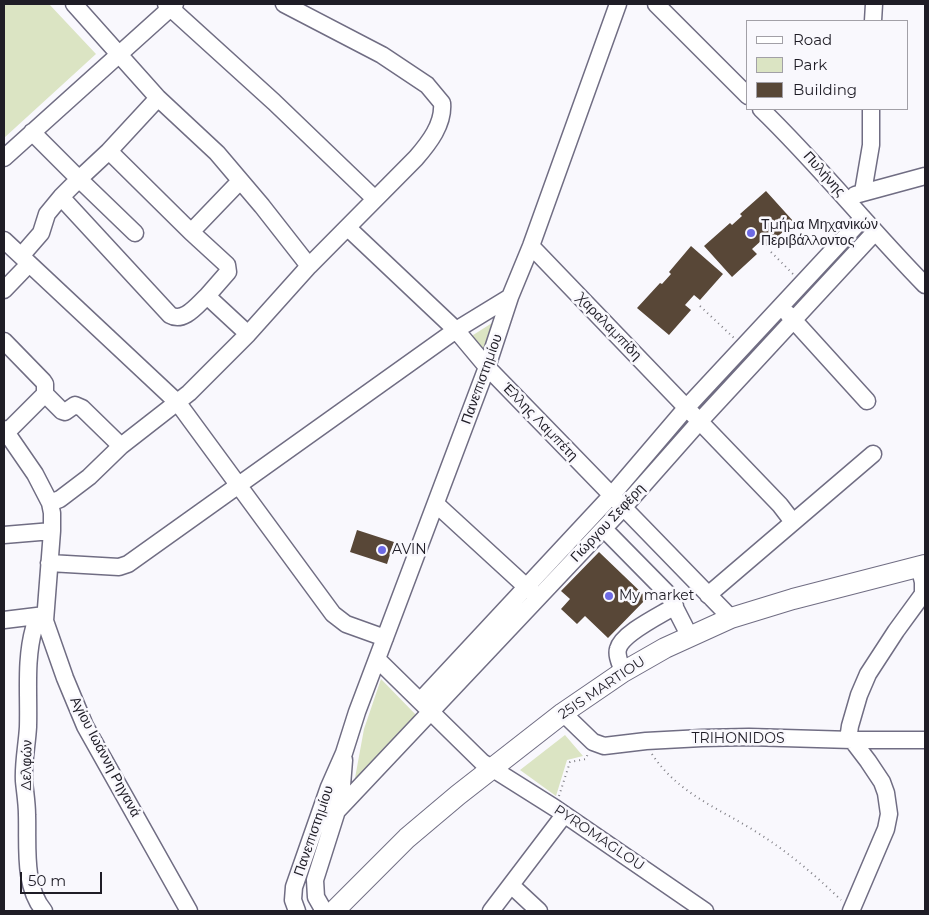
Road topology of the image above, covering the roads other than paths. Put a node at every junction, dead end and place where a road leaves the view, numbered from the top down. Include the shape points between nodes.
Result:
1 (74, 4) edge
2 (284, 4) edge
3 (618, 4) edge
4 (656, 4) edge
5 (874, 4) edge
6 (171, 5) edge
7 (873, 20) edge
8 (120, 54) junction
9 (746, 94) edge
10 (158, 98) junction
11 (762, 110) edge
12 (871, 110) edge
13 (32, 132) junction
14 (109, 150) junction
15 (4, 158) edge
16 (925, 176) edge
17 (79, 179) junction
18 (240, 181) junction
19 (863, 192) junction
20 (61, 197) junction
21 (846, 198) junction
22 (375, 199) junction
23 (863, 218) junction
24 (348, 228) junction
25 (191, 232) junction
26 (875, 232) junction
27 (135, 234) dead end
28 (4, 240) edge
29 (531, 246) junction
30 (25, 260) junction
31 (309, 266) junction
32 (925, 285) edge
33 (4, 290) edge
34 (207, 296) junction
35 (510, 297) junction
36 (780, 306) junction
37 (794, 321) junction
38 (456, 330) junction
39 (248, 334) junction
40 (4, 341) edge
41 (487, 367) junction
42 (45, 394) junction
43 (867, 401) dead end
44 (178, 403) junction
45 (687, 407) junction
46 (700, 421) junction
47 (5, 431) edge
48 (121, 446) junction
49 (873, 454) dead end
50 (238, 486) junction
51 (611, 496) junction
52 (50, 503) junction
53 (436, 504) junction
54 (623, 508) junction
55 (793, 522) junction
56 (604, 528) junction
57 (52, 531) junction
58 (4, 535) edge
59 (49, 563) junction
60 (922, 565) edge
61 (533, 593) junction
62 (708, 595) junction
63 (675, 606) junction
64 (45, 618) junction
65 (731, 618) junction
66 (4, 620) edge
67 (690, 637) junction
68 (385, 638) junction
69 (377, 659) junction
70 (623, 672) junction
71 (426, 706) junction
72 (563, 713) junction
73 (852, 740) junction
74 (925, 740) edge
75 (344, 753) junction
76 (491, 768) junction
77 (338, 811) junction
78 (560, 811) junction
79 (511, 884) junction
80 (44, 911) edge
81 (189, 911) edge
82 (297, 911) edge
83 (324, 911) edge
84 (334, 911) edge
85 (491, 911) edge
86 (539, 911) edge
87 (705, 911) edge
88 (851, 911) edge

1 - 8 street
2 - 22 street via 382,55 427,85 441,99 442,112 426,147
3 - 29 street, Πανεπιστημίου
4 - 9 street
5 - 7 street
6 - 8 street
6 - 22 street
8 - 10 street
8 - 13 street
10 - 14 street
10 - 18 street via 217,153
11 - 21 street, Πυλήνης
12 - 19 street via 871,145
13 - 15 street
13 - 17 street
14 - 17 street
14 - 25 street
16 - 19 street
17 - 20 street
17 - 27 street
18 - 25 street
18 - 31 street
19 - 21 street
20 - 30 street via 48,214
20 - 34 street via 170,315 184,316
21 - 23 street, Πυλήνης
22 - 24 street
23 - 26 street, Πυλήνης
23 - 36 street, Γιώργου Σεφέρη
24 - 31 street
24 - 38 street, Έλλης Λαμπέτη
25 - 34 street via 228,268
26 - 32 street, Πυλήνης
26 - 37 street, Γιώργου Σεφέρη
28 - 30 street
29 - 35 street, Πανεπιστημίου
29 - 45 street, Χαραλαμπίδη
30 - 33 street
30 - 44 street
31 - 39 street
34 - 39 street
35 - 38 street
35 - 41 street, Πανεπιστημίου
36 - 37 street
36 - 45 street, Γιώργου Σεφέρη
37 - 43 street
37 - 46 street, Γιώργου Σεφέρη
38 - 41 street, Έλλης Λαμπέτη
38 - 50 street
39 - 44 street
40 - 42 street via 43,381
41 - 51 street, Έλλης Λαμπέτη
41 - 53 street, Πανεπιστημίου
42 - 47 street
42 - 48 street via 63,412 75,405 82,408
44 - 48 street
44 - 50 street
45 - 46 street, Χαραλαμπίδη
45 - 51 street, Γιώργου Σεφέρη
46 - 54 street, Γιώργου Σεφέρη
46 - 55 street, Χαραλαμπίδη
47 - 52 street, Αγίου Ιωάννη Ρηγανά via 35,474
48 - 52 street via 75,488
49 - 55 street
50 - 59 street via 128,564
50 - 68 street via 333,614 346,624
51 - 54 street, Έλλης Λαμπέτη
51 - 61 street, Γιώργου Σεφέρη
52 - 57 street, Αγίου Ιωάννη Ρηγανά
53 - 61 street
53 - 68 street, Πανεπιστημίου
54 - 56 street, Γιώργου Σεφέρη
54 - 62 street, Έλλης Λαμπέτη
55 - 62 street
56 - 61 street, Γιώργου Σεφέρη
56 - 63 street via 668,594
57 - 58 street
57 - 59 street, Αγίου Ιωάννη Ρηγανά
59 - 64 street, Αγίου Ιωάννη Ρηγανά
60 - 65 main road, 25IS MARTIOU
60 - 73 street via 923,594 868,674 852,718 849,734
61 - 71 street, Γιώργου Σεφέρη
62 - 65 street, Έλλης Λαμπέτη
63 - 67 street
63 - 70 street via 627,636 620,644 618,655
64 - 66 street
64 - 80 street, Δελφών via 34,628 29,650 24,773 30,878 35,897
64 - 81 street, Αγίου Ιωάννη Ρηγανά via 85,726
65 - 67 main road, 25IS MARTIOU
67 - 70 main road, 25IS MARTIOU
68 - 69 street, Πανεπιστημίου
69 - 71 street, PYROMAGLOU
69 - 75 street, Πανεπιστημίου
70 - 72 main road, 25IS MARTIOU
71 - 76 street, PYROMAGLOU
71 - 77 street, Γιώργου Σεφέρη
72 - 73 street, TRIHONIDOS via 593,742 604,746 749,737
72 - 76 main road, 25IS MARTIOU
73 - 74 street, TRIHONIDOS
73 - 88 street via 882,782 889,814 886,829
75 - 77 street, Πανεπιστημίου
75 - 82 street, Πανεπιστημίου via 294,887 293,900
76 - 78 street, PYROMAGLOU
76 - 84 main road, 25IS MARTIOU via 407,838
77 - 83 street, Πανεπιστημίου via 315,880 318,904
78 - 79 street
78 - 87 street, PYROMAGLOU
79 - 85 street
79 - 86 street

